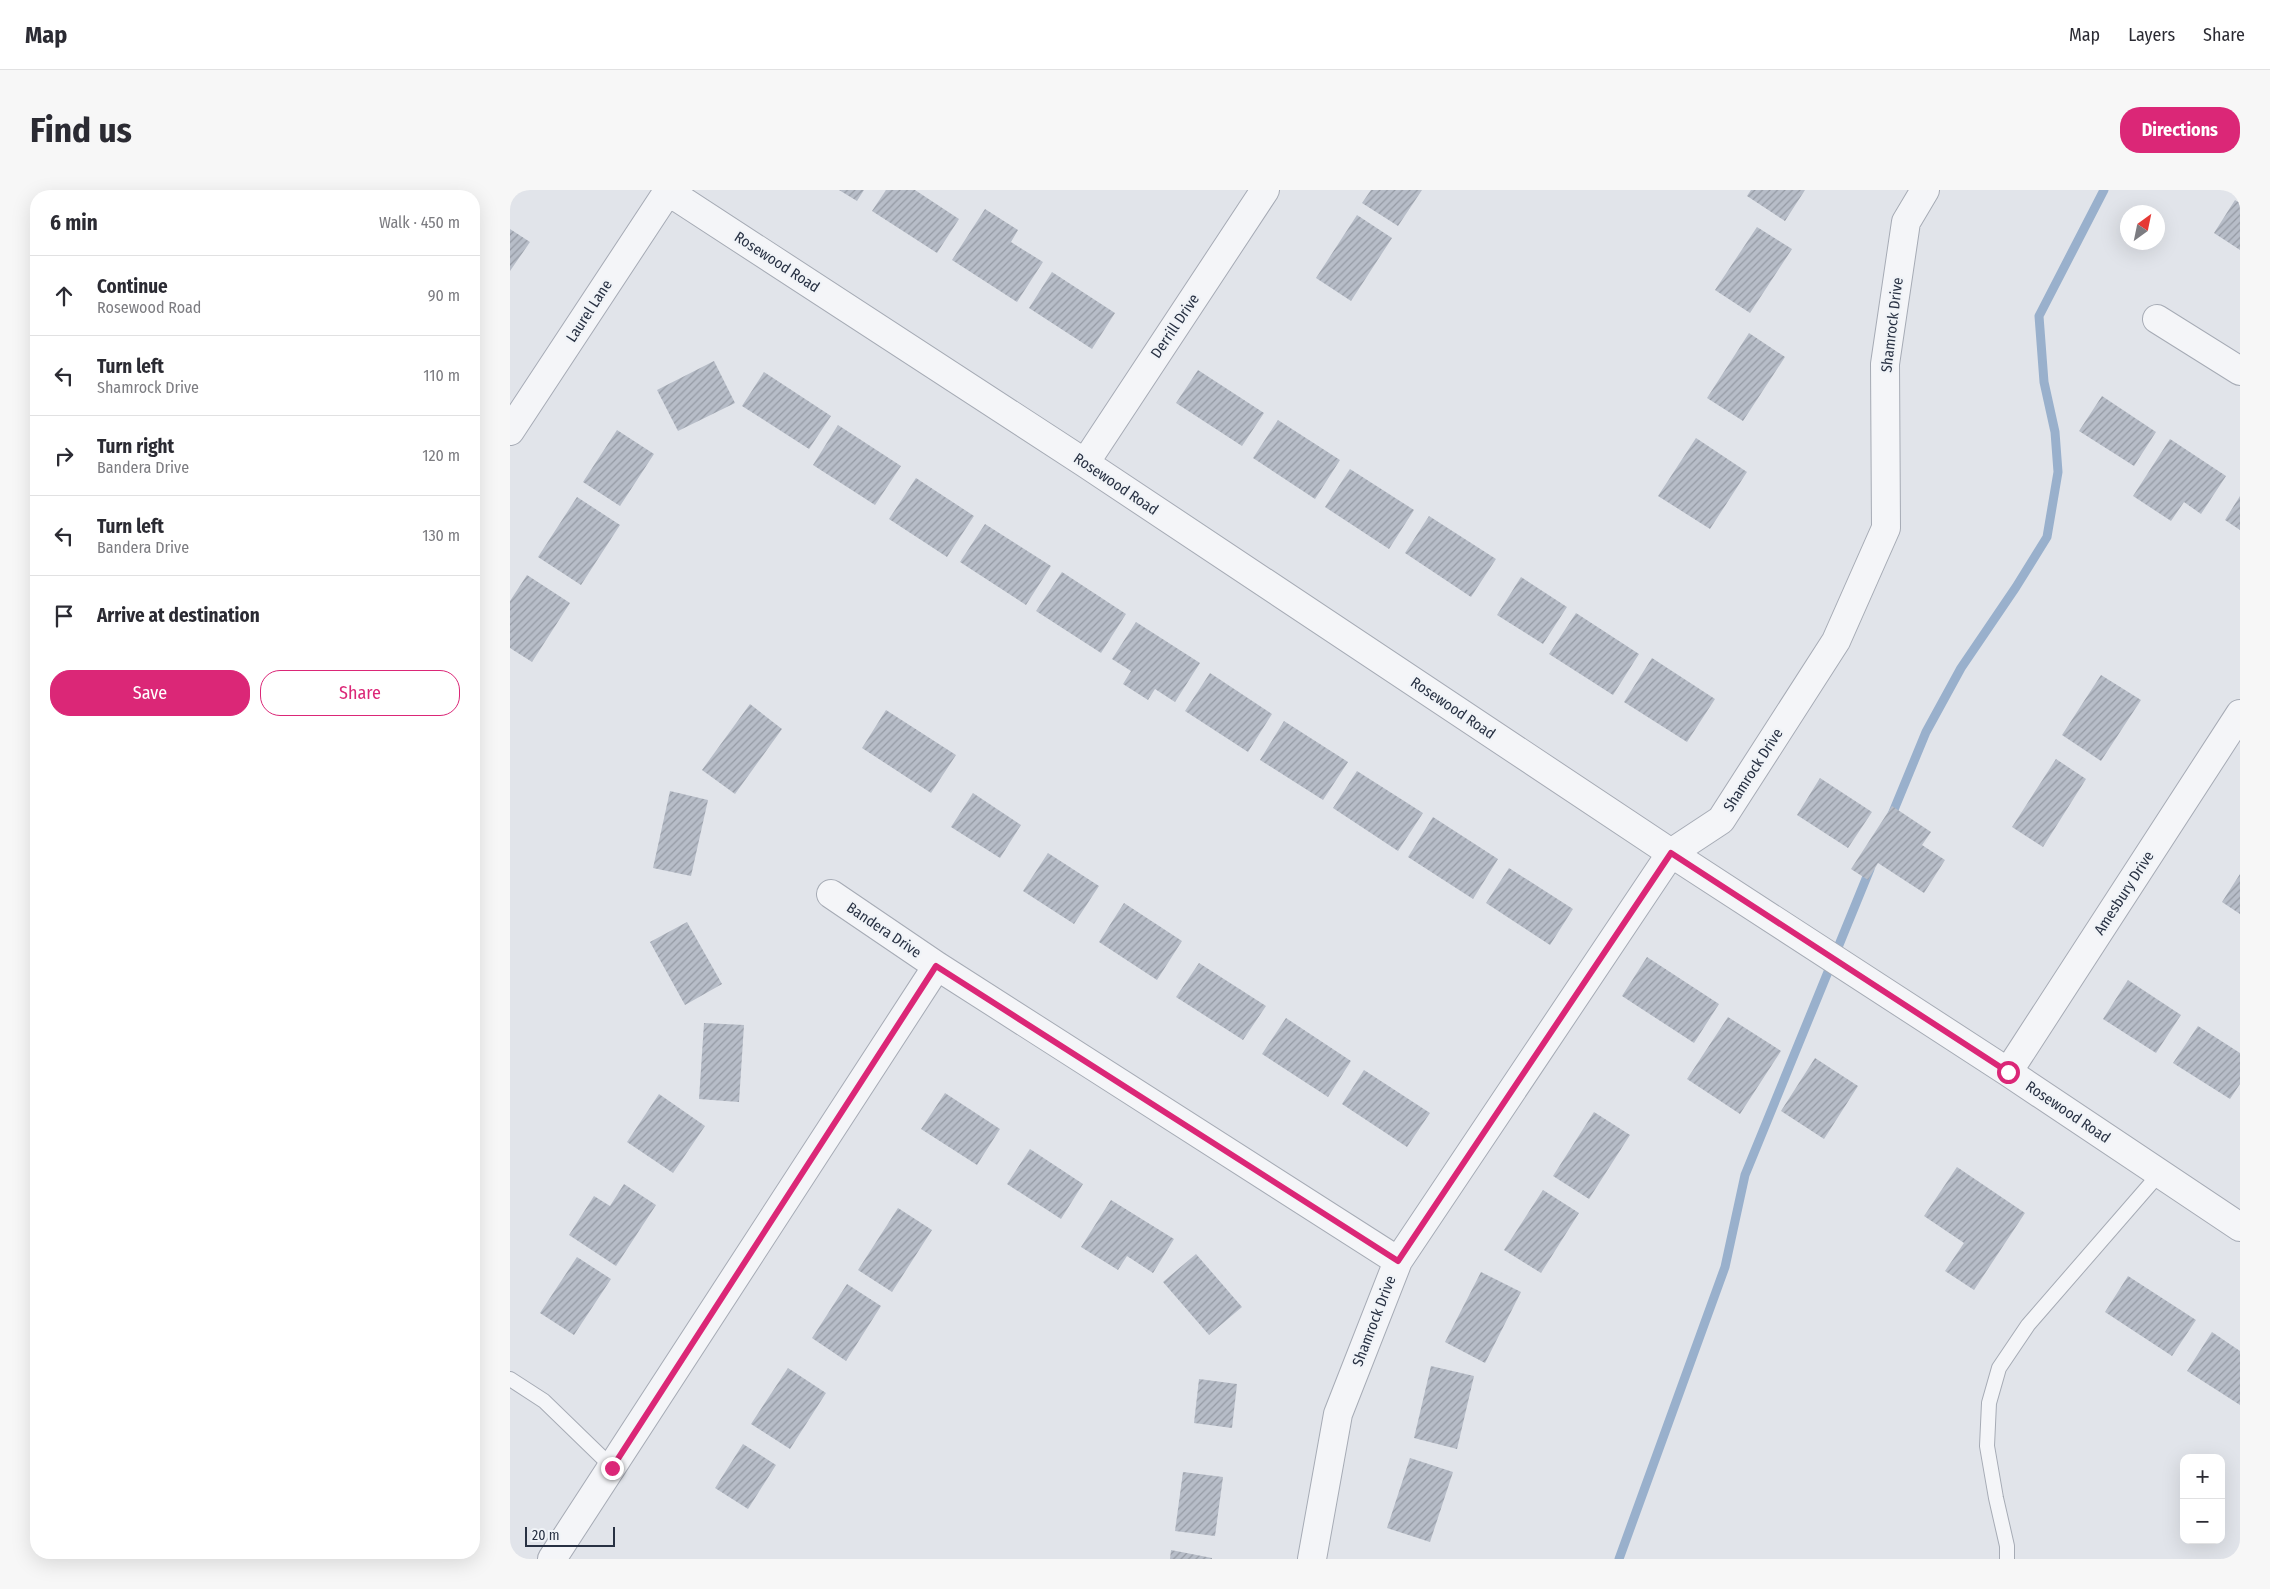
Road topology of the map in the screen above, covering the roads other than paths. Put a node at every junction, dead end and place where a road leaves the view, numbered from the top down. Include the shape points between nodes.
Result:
1 (667, 190) edge
2 (1265, 190) edge
3 (1925, 190) edge
4 (2157, 319) dead end
5 (2240, 371) edge
6 (510, 431) edge
7 (1084, 463) junction
8 (2240, 714) edge
9 (1671, 853) junction
10 (831, 894) dead end
11 (936, 966) junction
12 (2008, 1072) junction
13 (2160, 1173) junction
14 (2240, 1226) edge
15 (1398, 1261) junction
16 (510, 1379) edge
17 (612, 1468) junction
18 (552, 1559) edge
19 (1312, 1559) edge
20 (2007, 1559) edge

1 - 6 street, Laurel Lane
1 - 7 street, Rosewood Road
2 - 7 street, Derrill Drive
3 - 9 street, Shamrock Drive via 1906,222 1885,364 1886,528 1836,641 1721,820
4 - 5 street
7 - 9 street, Rosewood Road
8 - 12 street, Amesbury Drive
9 - 12 street, Rosewood Road
9 - 15 street, Shamrock Drive
10 - 11 street, Bandera Drive
11 - 15 street, Bandera Drive
11 - 17 street, Bandera Drive
12 - 13 street, Rosewood Road
13 - 14 street, Rosewood Road
13 - 20 lane via 2028,1325 1999,1368 1989,1403 1987,1446
15 - 19 street, Shamrock Drive via 1338,1414
16 - 17 lane via 544,1401
17 - 18 street, Bandera Drive

